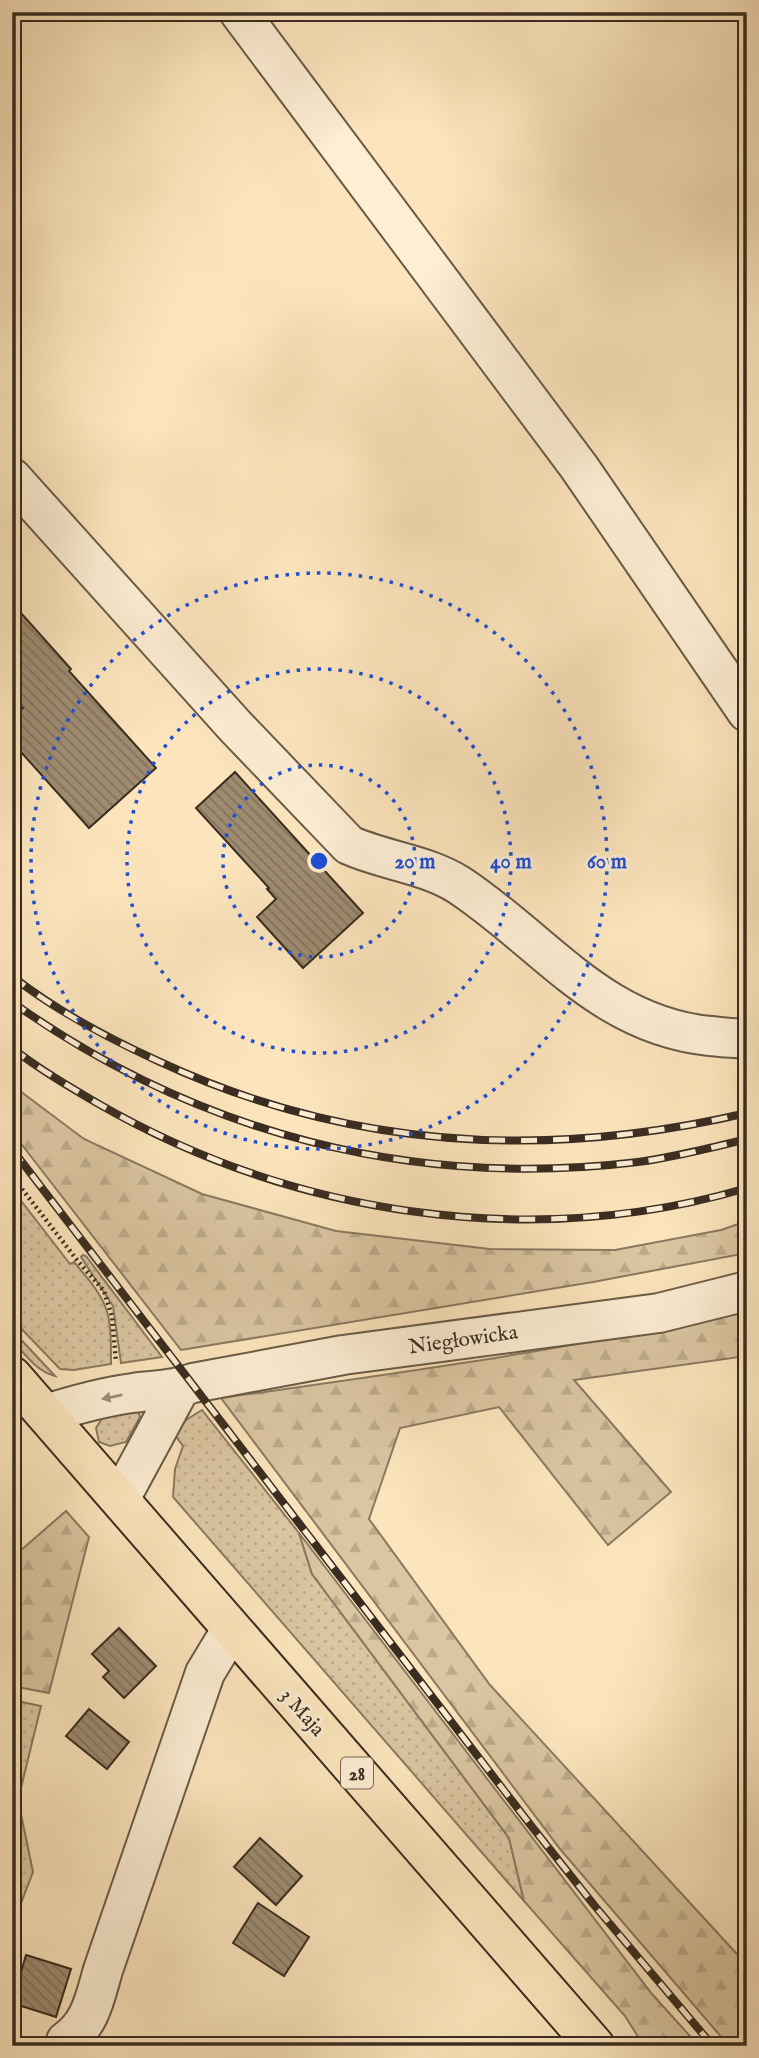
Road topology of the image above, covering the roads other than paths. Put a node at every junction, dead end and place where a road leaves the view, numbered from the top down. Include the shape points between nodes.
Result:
1 (239, 12) edge
2 (12, 478) edge
3 (747, 712) edge
4 (747, 1038) edge
5 (747, 1291) edge
6 (12, 1376) edge
7 (180, 1388) junction
8 (46, 1414) junction
9 (120, 1499) junction
10 (231, 1630) junction
11 (66, 2041) dead end
12 (595, 2046) edge

1 - 3 street via 579,467
2 - 4 street via 349,845 458,885 565,971 622,1010 684,1033
5 - 7 street, Niegłowicka via 659,1313 342,1355
6 - 8 main road, 3 Maja / 28
7 -> 8 street, Niegłowicka via 132,1393
7 - 9 street
8 - 9 main road, 3 Maja / 28
9 - 10 main road, 3 Maja / 28
10 - 11 street via 205,1673 90,2014
10 - 12 main road, 3 Maja / 28

